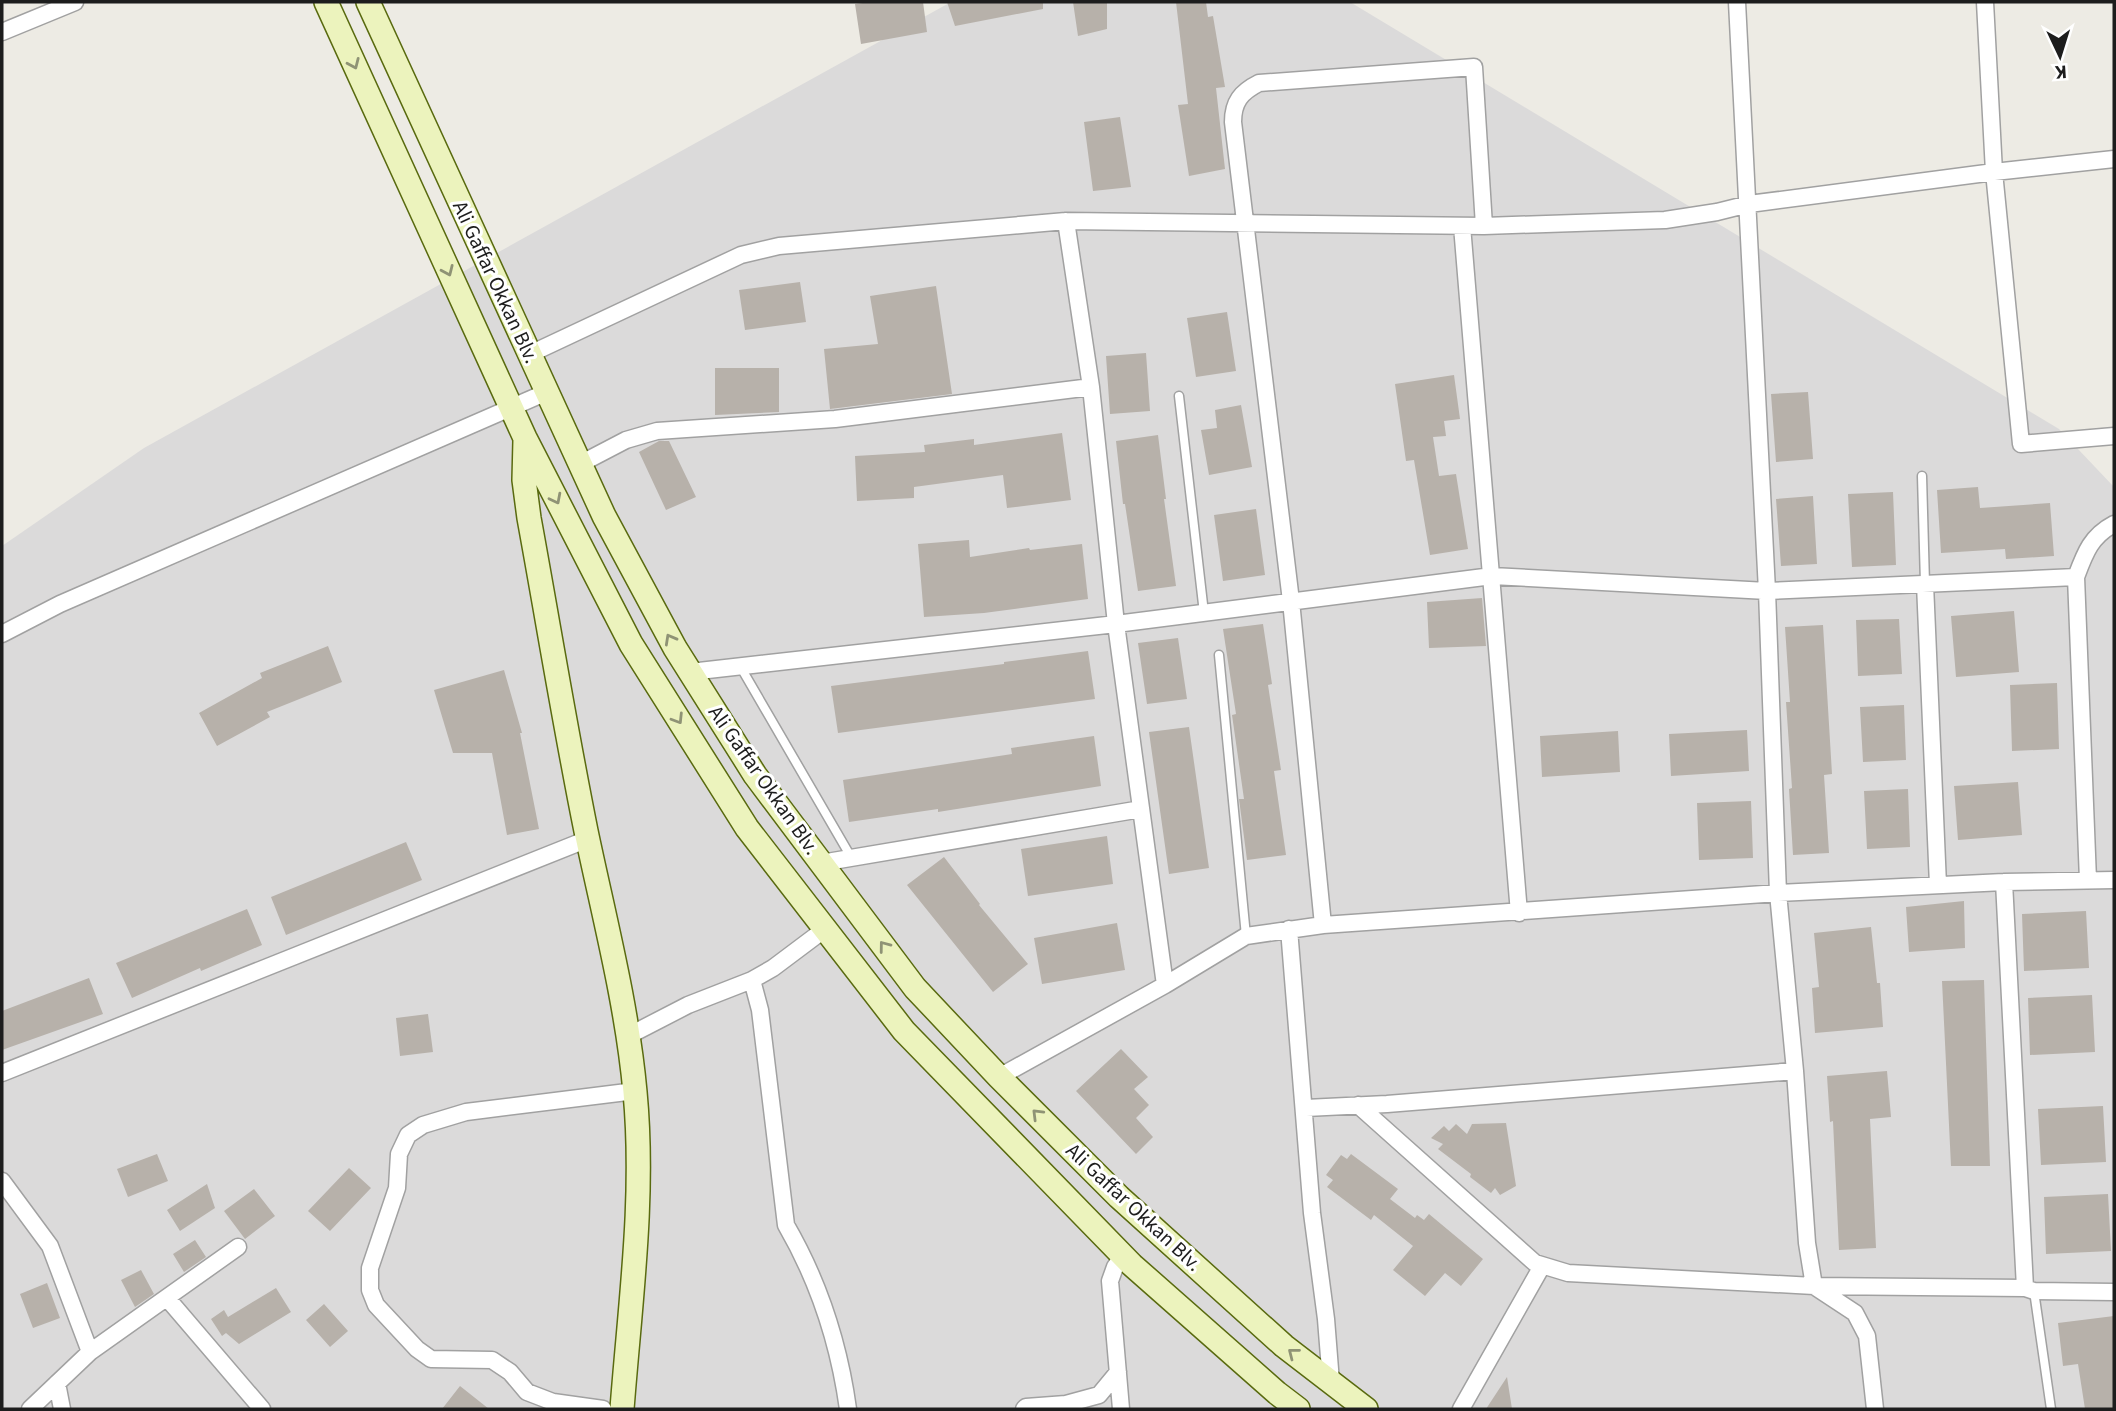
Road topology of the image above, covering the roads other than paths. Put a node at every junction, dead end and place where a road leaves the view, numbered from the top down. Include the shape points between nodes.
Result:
1 (75, 2) edge
2 (326, 2) edge
3 (368, 2) edge
4 (1737, 2) edge
5 (1985, 2) edge
6 (2, 32) edge
7 (2114, 159) edge
8 (1994, 172) junction
9 (1748, 204) junction
10 (1066, 221) junction
11 (1244, 224) junction
12 (1462, 226) junction
13 (1484, 226) junction
14 (530, 354) junction
15 (1091, 387) junction
16 (547, 392) junction
17 (1179, 396) dead end
18 (510, 407) junction
19 (2114, 436) edge
20 (525, 438) junction
21 (580, 464) junction
22 (1922, 476) dead end
23 (2114, 524) edge
24 (1492, 576) junction
25 (2076, 577) junction
26 (1925, 584) junction
27 (1767, 591) junction
28 (1291, 601) junction
29 (1204, 613) junction
30 (1116, 625) junction
31 (2, 634) edge
32 (1219, 654) dead end
33 (740, 666) junction
34 (690, 672) junction
35 (1141, 809) junction
36 (588, 839) junction
37 (851, 858) junction
38 (821, 863) junction
39 (2088, 880) junction
40 (2114, 880) edge
41 (2004, 882) junction
42 (1938, 885) junction
43 (1778, 893) junction
44 (1519, 913) junction
45 (1323, 925) junction
46 (825, 929) junction
47 (1289, 929) junction
48 (1246, 936) junction
49 (752, 980) junction
50 (1165, 985) junction
51 (628, 1036) junction
52 (1795, 1071) junction
53 (2, 1073) edge
54 (999, 1077) junction
55 (635, 1091) junction
56 (1357, 1105) junction
57 (1306, 1108) junction
58 (2, 1181) edge
59 (238, 1247) dead end
60 (1123, 1255) junction
61 (1542, 1266) junction
62 (1814, 1286) junction
63 (2029, 1289) junction
64 (2114, 1292) edge
65 (167, 1297) junction
66 (90, 1352) junction
67 (1118, 1372) junction
68 (1331, 1382) junction
69 (57, 1383) junction
70 (30, 1409) edge
71 (62, 1409) edge
72 (262, 1409) edge
73 (603, 1409) edge
74 (622, 1409) edge
75 (848, 1409) edge
76 (1024, 1409) edge
77 (1121, 1409) edge
78 (1298, 1409) edge
79 (1366, 1409) edge
80 (1461, 1409) edge
81 (1875, 1409) edge
82 (2051, 1409) edge

1 - 6 street
2 -> 18 main road, Ali Gaffar Okkan Blv.
3 - 14 main road, Ali Gaffar Okkan Blv.
4 - 9 street
5 - 8 street
7 - 8 street
8 - 9 street
8 - 19 street via 2021,444
9 - 13 street via 1665,220
9 - 27 street
10 - 11 street
10 - 14 street via 779,246 741,255
10 - 15 street
11 - 12 street
11 - 13 street via 1233,110 1246,89 1259,83 1474,67
11 - 28 street
12 - 13 street
12 - 24 street
14 - 16 main road, Ali Gaffar Okkan Blv.
15 - 21 street via 835,419 657,431 626,440
15 - 30 street
16 - 18 street
16 - 21 main road, Ali Gaffar Okkan Blv.
17 - 29 lane
18 - 20 main road, Ali Gaffar Okkan Blv.
18 - 31 street via 60,604
20 - 36 main road via 529,518
20 -> 46 main road, Ali Gaffar Okkan Blv. via 631,644 747,828
34 -> 21 main road, Ali Gaffar Okkan Blv.
22 - 26 lane
23 - 25 street via 2088,546
24 - 27 street
24 - 28 street
24 - 44 street
25 - 26 street
25 - 39 street
26 - 27 street
26 - 42 street
27 - 43 street
28 - 29 street
28 - 45 street
29 - 30 street
30 - 33 street
30 - 35 street
32 - 48 lane
33 - 34 street
33 - 37 lane
34 - 38 main road, Ali Gaffar Okkan Blv. via 755,775
35 - 37 street
35 - 50 street
36 - 51 main road
36 - 53 street
37 - 38 street
54 -> 38 main road, Ali Gaffar Okkan Blv. via 915,988
39 - 40 street
39 - 41 street
41 - 42 street
41 - 63 street
42 - 43 street
43 - 44 street
43 - 52 street
44 - 45 street
45 - 47 street
46 - 49 street
46 - 60 main road, Ali Gaffar Okkan Blv. via 904,1031
47 - 48 street
47 - 57 street
48 - 50 street
49 - 51 street via 688,1005
49 - 75 street via 760,1010 786,1225 827,1314
50 - 54 street
51 - 55 main road
52 - 56 street
52 - 62 street
68 -> 54 main road, Ali Gaffar Okkan Blv. via 1284,1346 1119,1197
55 - 73 street via 466,1112 423,1125 408,1135 399,1154 397,1188 370,1268 370,1290 376,1304 431,1359 492,1360 527,1392 554,1402
55 - 74 main road via 637,1200
56 - 57 street
56 - 61 street
57 - 68 street via 1312,1213
58 - 66 street via 50,1246
59 - 65 street
60 - 67 street via 1110,1281
60 - 78 main road, Ali Gaffar Okkan Blv.
61 - 62 street via 1568,1273
61 - 80 street
62 - 63 street
62 - 81 street via 1855,1313 1867,1336
63 - 64 street
63 - 82 lane
65 - 66 street
65 - 72 street
66 - 69 street
67 - 76 street via 1099,1395
67 - 77 street
68 - 79 main road, Ali Gaffar Okkan Blv.
69 - 70 street
69 - 71 street

